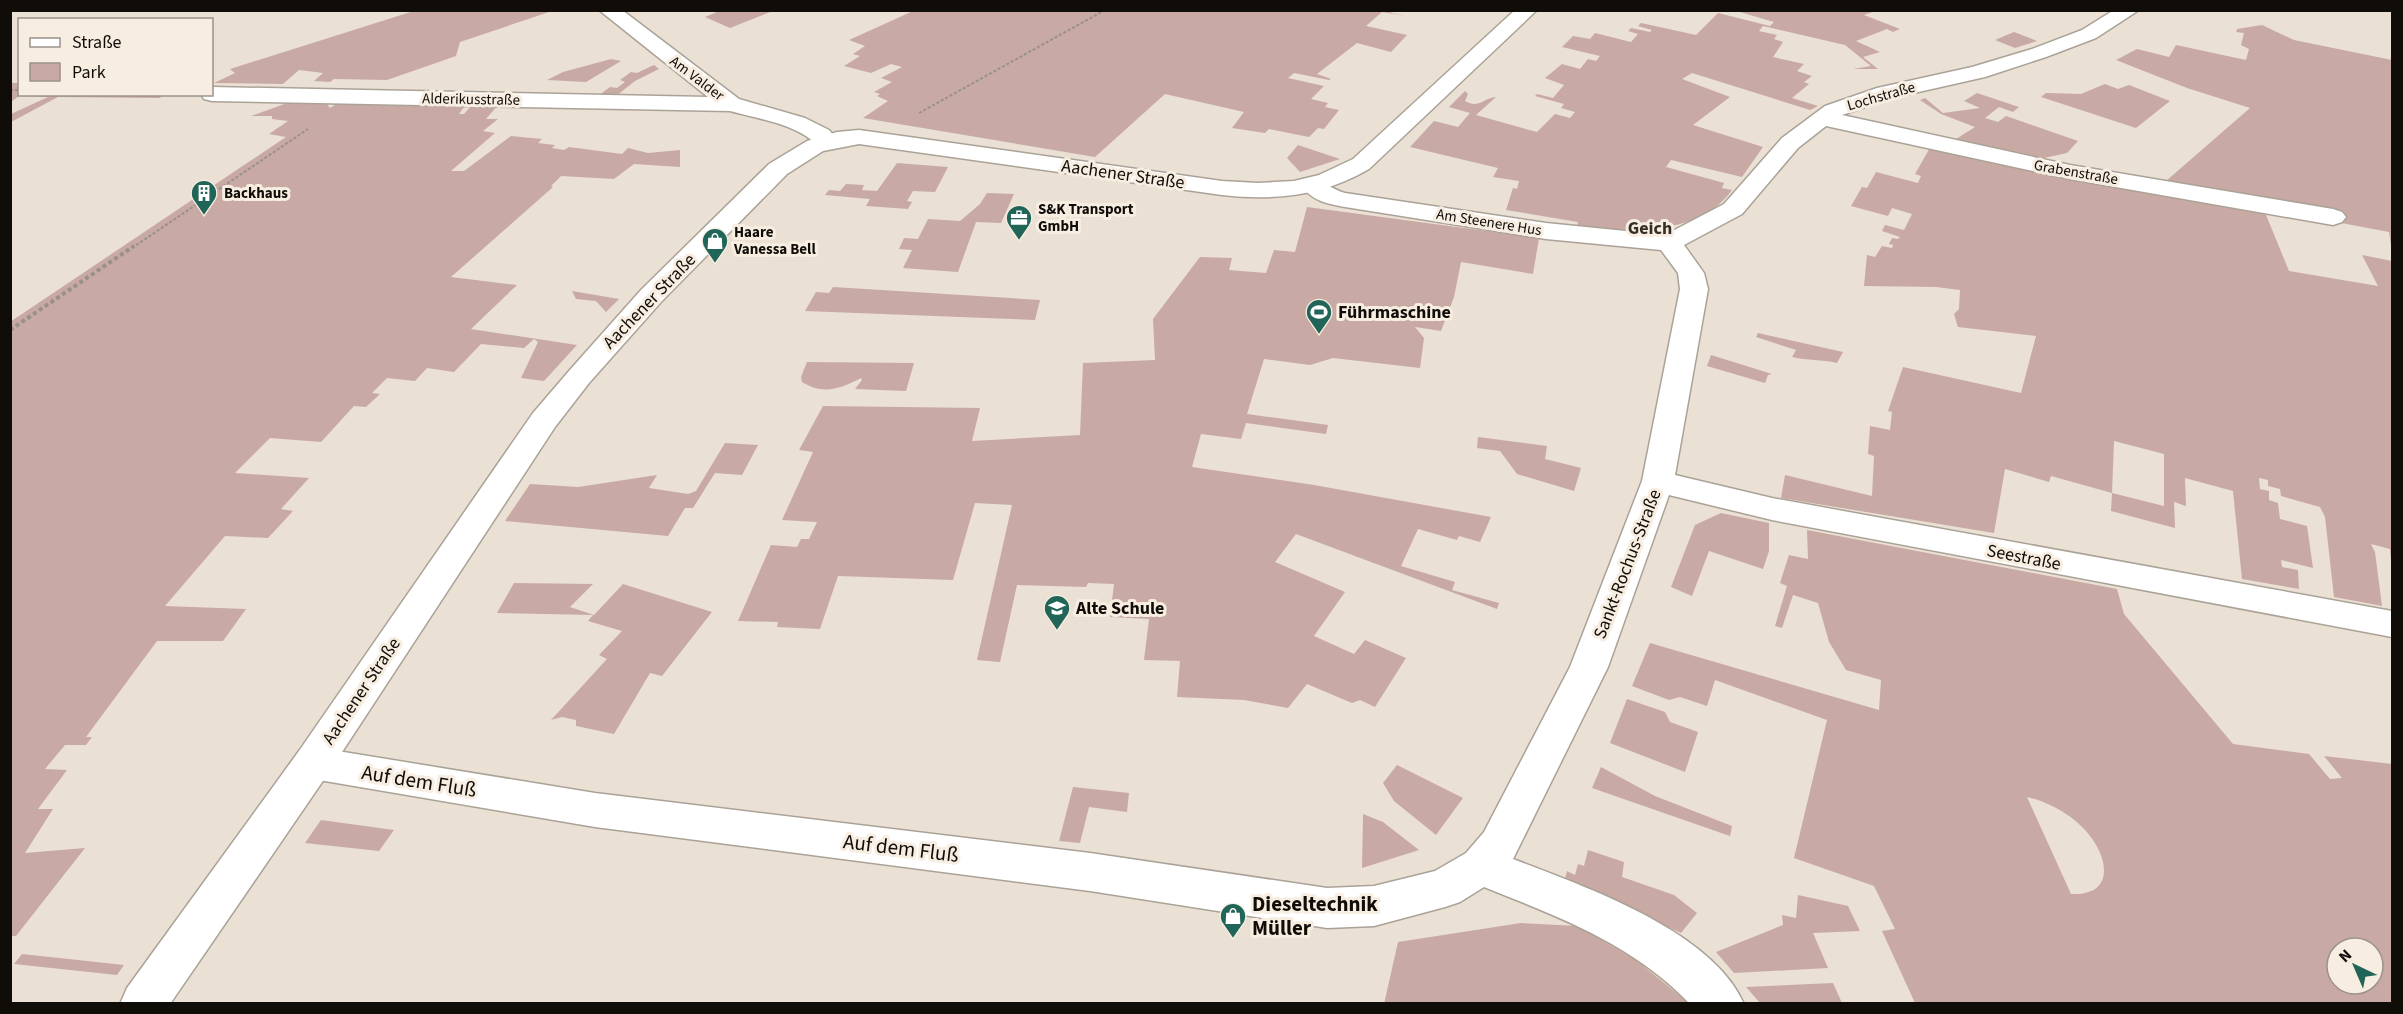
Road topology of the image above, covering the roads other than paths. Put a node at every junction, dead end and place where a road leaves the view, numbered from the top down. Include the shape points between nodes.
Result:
1 (609, 10) edge
2 (1527, 10) edge
3 (2129, 10) edge
4 (213, 94) edge
5 (731, 104) junction
6 (1822, 118) junction
7 (827, 142) junction
8 (1314, 186) junction
9 (2333, 217) dead end
10 (1669, 243) junction
11 (1658, 481) junction
12 (2392, 624) edge
13 (313, 763) junction
14 (1481, 866) junction
15 (143, 1004) edge
16 (1721, 1004) edge

1 - 5 street, Am Valder
2 - 8 street, Aachener Straße via 1361,164
3 - 6 street, Lochstraße via 2068,43 1977,72 1858,101
4 - 5 street, Alderikusstraße
5 - 7 street, Am Valder via 797,123
6 - 9 street, Grabenstraße via 2060,170
6 - 10 street, Lochstraße via 1790,143 1733,209
7 - 8 street, Aachener Straße via 848,137 876,138 1238,190 1271,192
7 - 13 street, Aachener Straße via 778,169 651,296 579,377 524,447
8 - 10 street, Am Steenere Hus via 1335,198 1546,231
10 - 11 street, Sankt-Rochus-Straße via 1691,273 1694,289
11 - 12 street, Seestraße via 1772,509
11 - 14 street, Sankt-Rochus-Straße via 1589,667 1499,845
13 - 14 street, Auf dem Fluß via 595,810 1090,872 1327,908 1374,906 1418,897 1445,888
13 - 15 street, Aachener Straße
14 - 16 street via 1598,914 1643,937 1688,971

